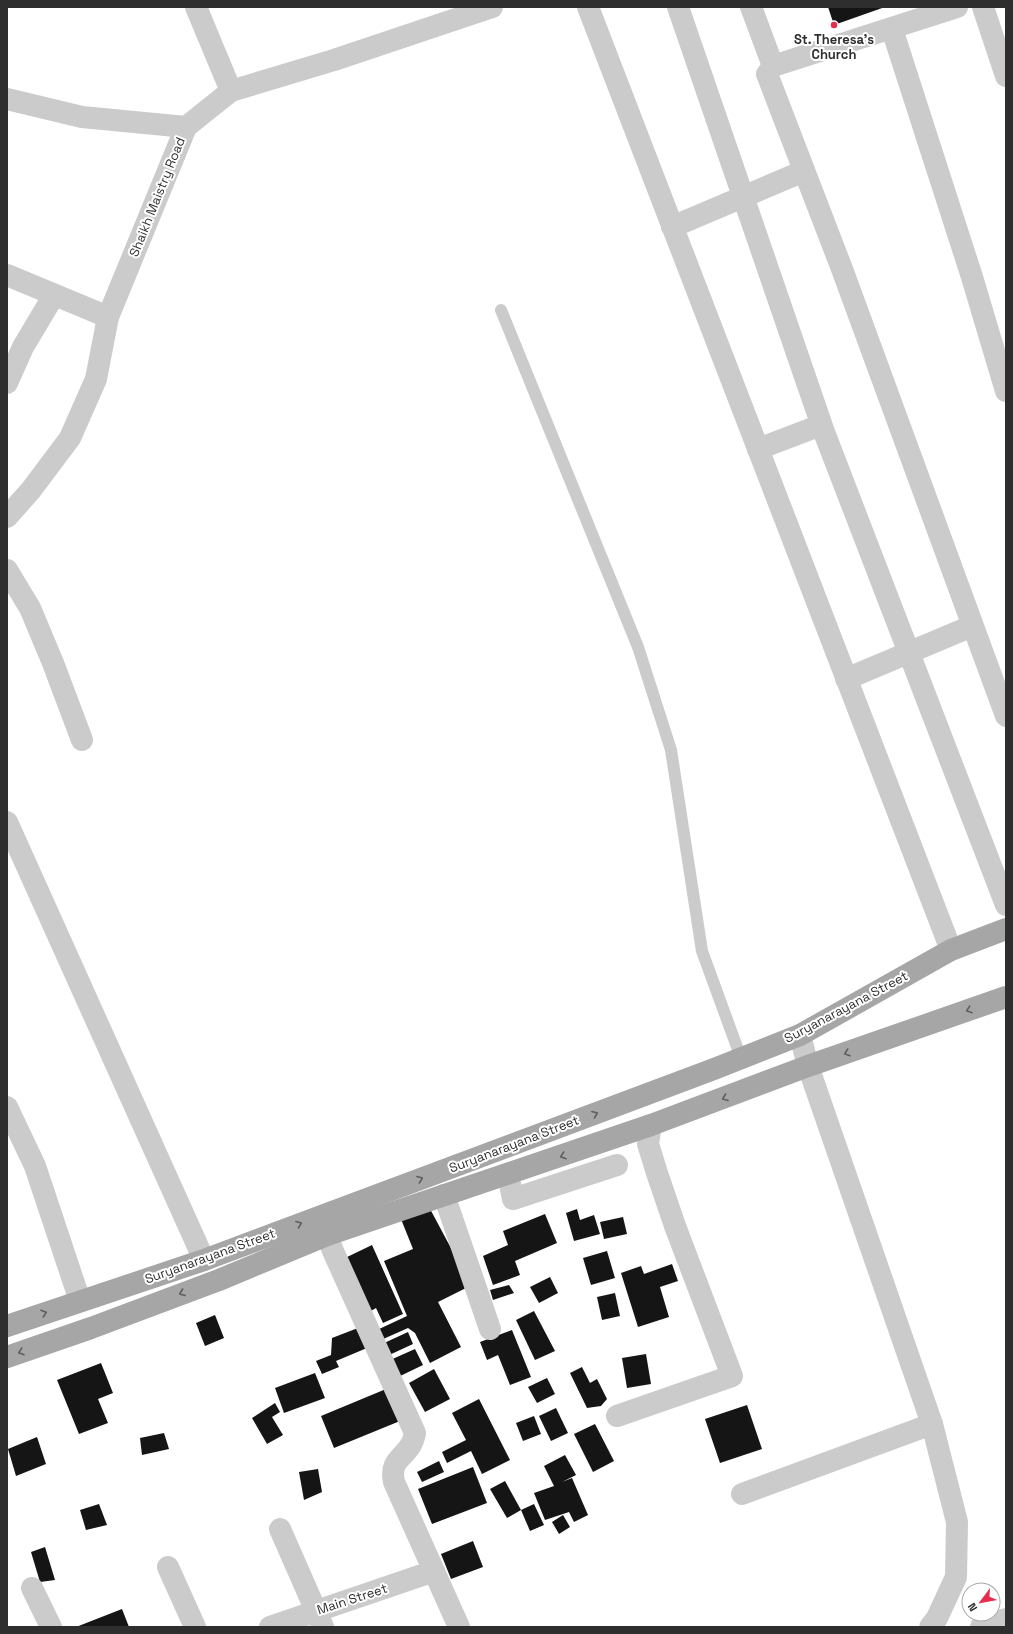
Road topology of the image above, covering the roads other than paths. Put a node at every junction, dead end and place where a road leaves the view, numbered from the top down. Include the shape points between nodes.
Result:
1 (196, 7) edge
2 (492, 7) edge
3 (588, 7) edge
4 (678, 7) edge
5 (751, 7) edge
6 (957, 7) edge
7 (983, 7) edge
8 (457, 12) edge
9 (892, 29) junction
10 (773, 66) junction
11 (1006, 76) edge
12 (231, 91) junction
13 (7, 99) edge
14 (186, 127) junction
15 (804, 171) junction
16 (743, 197) junction
17 (672, 227) junction
18 (7, 275) edge
19 (54, 295) junction
20 (501, 310) dead end
21 (108, 317) junction
22 (7, 383) edge
23 (1006, 391) edge
24 (821, 425) junction
25 (758, 449) junction
26 (7, 517) edge
27 (7, 570) edge
28 (972, 626) junction
29 (909, 653) junction
30 (846, 679) junction
31 (1006, 716) edge
32 (82, 740) dead end
33 (7, 822) edge
34 (1006, 905) edge
35 (1006, 929) edge
36 (951, 950) junction
37 (1006, 997) edge
38 (800, 1035) junction
39 (741, 1058) junction
40 (808, 1066) junction
41 (7, 1107) edge
42 (651, 1126) junction
43 (617, 1165) dead end
44 (508, 1174) junction
45 (444, 1195) junction
46 (327, 1235) junction
47 (204, 1260) junction
48 (80, 1301) junction
49 (7, 1326) edge
50 (490, 1329) dead end
51 (7, 1357) edge
52 (617, 1416) dead end
53 (932, 1424) junction
54 (742, 1494) dead end
55 (280, 1529) dead end
56 (168, 1567) dead end
57 (434, 1571) junction
58 (32, 1588) dead end
59 (319, 1619) edge
60 (1006, 1619) edge
61 (51, 1627) edge
62 (195, 1627) edge
63 (270, 1627) edge
64 (458, 1627) edge
65 (930, 1627) edge
66 (981, 1627) edge

1 - 12 street
2 - 8 street, Shaikh Maistry Road
3 - 17 street
4 - 16 street
5 - 10 street
6 - 9 street
7 - 11 street
8 - 12 street, Shaikh Maistry Road via 334,60
9 - 10 street
9 - 23 street
10 - 15 street via 768,74
12 - 14 street, Shaikh Maistry Road
13 - 14 street via 82,117
14 - 21 street, Shaikh Maistry Road
15 - 16 street
15 - 28 street
16 - 17 street
16 - 24 street
17 - 25 street
18 - 19 street
19 - 21 street
19 - 22 street via 23,347
20 - 39 lane via 638,647 671,750 702,951
21 - 26 street, Shaikh Maistry Road via 96,379 70,438
24 - 25 street
24 - 29 street
25 - 30 street
27 - 32 street via 30,608
28 - 29 street
28 - 31 street
29 - 30 street
29 - 34 street
30 - 36 street
33 - 47 street
35 - 36 main road, Suryanarayana Street
36 - 38 main road, Suryanarayana Street
37 -> 40 main road, Suryanarayana Street
38 - 39 main road, Suryanarayana Street
38 - 40 street
47 -> 39 main road, Suryanarayana Street
40 -> 42 main road, Suryanarayana Street
40 - 53 street
41 - 48 street via 35,1166
42 -> 44 main road, Suryanarayana Street
42 - 52 street via 648,1144 674,1226 732,1376
43 - 44 street via 512,1199
44 - 45 main road, Suryanarayana Street
45 - 46 main road, Suryanarayana Street
45 - 50 street
46 -> 51 main road, Suryanarayana Street via 205,1285
46 - 57 street via 415,1434 410,1448 394,1465 392,1473
47 - 48 main road, Suryanarayana Street
49 -> 48 main road, Suryanarayana Street
53 - 54 street
53 - 65 street via 957,1522 956,1577 937,1618
55 - 59 street
56 - 62 street
57 - 59 street, Main Street
57 - 64 street
58 - 61 street
59 - 63 street, Main Street
60 - 66 street

